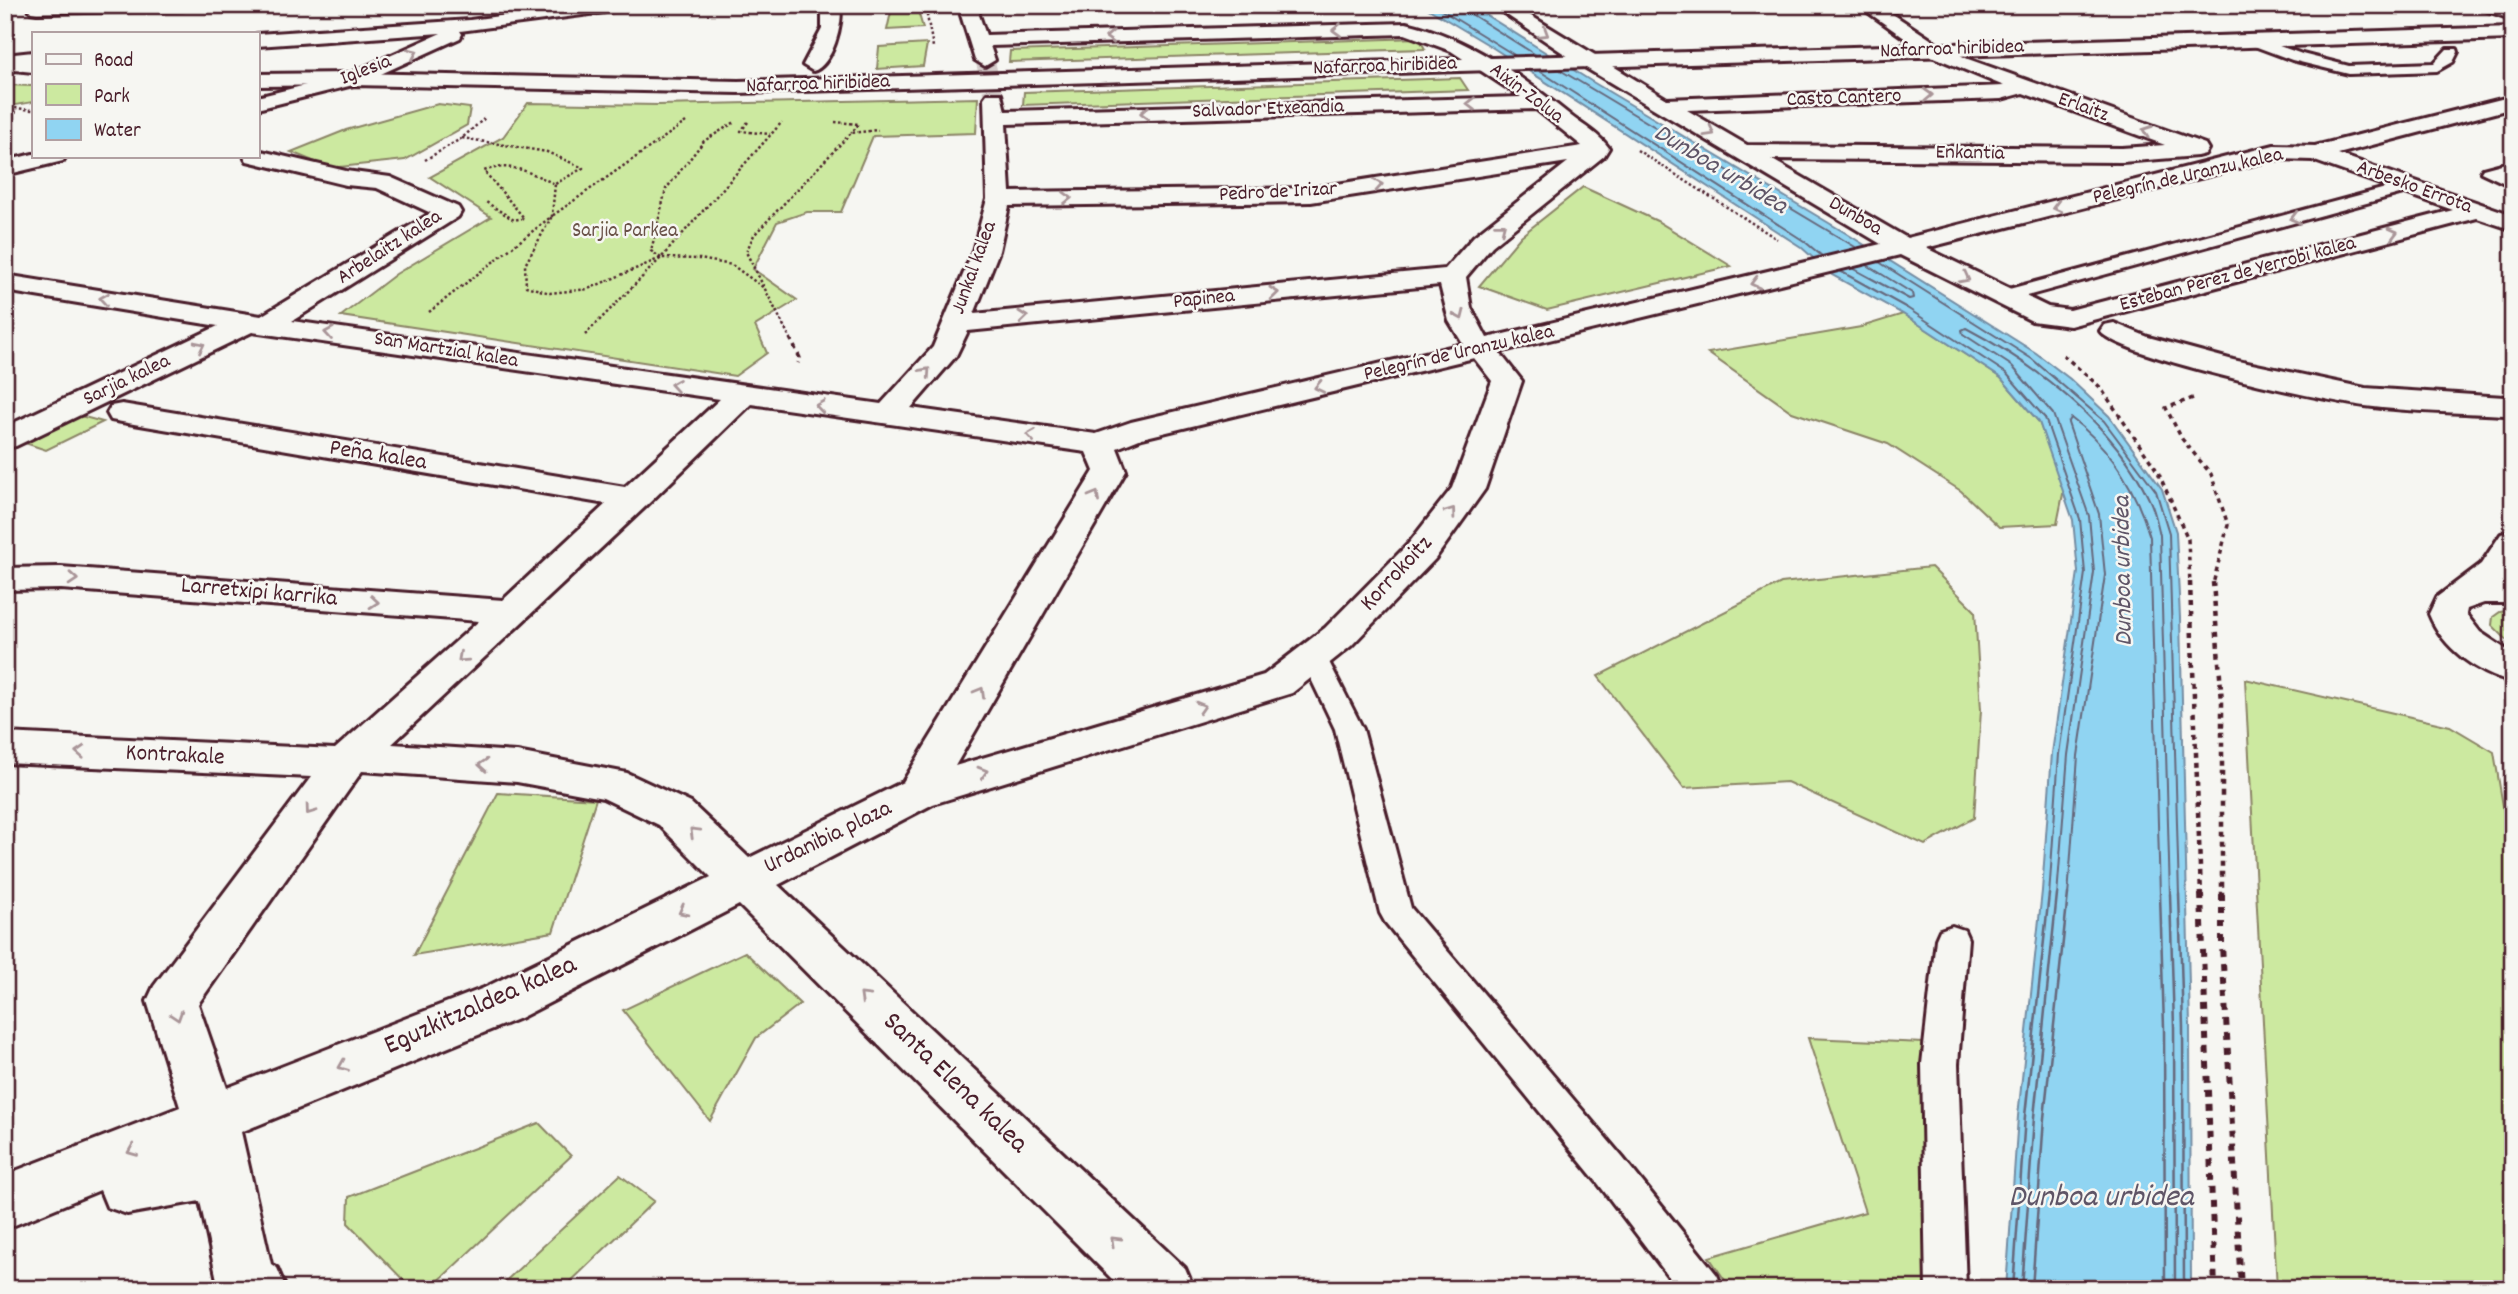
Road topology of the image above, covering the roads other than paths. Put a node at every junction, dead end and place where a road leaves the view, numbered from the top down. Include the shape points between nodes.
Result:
1 (183, 5) edge
2 (475, 5) edge
3 (621, 5) edge
4 (831, 5) edge
5 (971, 5) edge
6 (1501, 5) edge
7 (1867, 5) edge
8 (2488, 5) edge
9 (42, 7) edge
10 (16, 15) dead end
11 (2513, 15) edge
12 (470, 25) junction
13 (2513, 33) edge
14 (2441, 35) junction
15 (259, 40) edge
16 (978, 41) junction
17 (2254, 41) junction
18 (1934, 50) junction
19 (2426, 53) dead end
20 (2349, 56) dead end
21 (2450, 56) junction
22 (2297, 57) junction
23 (32, 58) edge
24 (985, 60) tunnel mouth
25 (1588, 61) junction
26 (1485, 63) junction
27 (813, 65) dead end
28 (6, 68) edge
29 (32, 70) edge
30 (259, 78) edge
31 (354, 79) junction
32 (2022, 86) junction
33 (259, 100) edge
34 (259, 102) edge
35 (2513, 102) edge
36 (1539, 103) junction
37 (1664, 105) junction
38 (995, 108) joint
39 (30, 146) edge
40 (2197, 149) junction
41 (1597, 150) junction
42 (1743, 152) junction
43 (2315, 153) junction
44 (259, 157) edge
45 (47, 158) edge
46 (5, 161) edge
47 (2234, 162) junction
48 (2513, 166) edge
49 (5, 168) edge
50 (2513, 182) edge
51 (2408, 187) junction
52 (999, 199) junction
53 (2477, 211) junction
54 (2513, 223) edge
55 (1894, 249) junction
56 (1453, 276) junction
57 (5, 283) edge
58 (2001, 297) junction
59 (258, 323) junction
60 (955, 324) junction
61 (2114, 331) dead end
62 (1482, 348) junction
63 (743, 395) junction
64 (2510, 403) edge
65 (122, 414) dead end
66 (888, 415) junction
67 (5, 439) edge
68 (1098, 444) junction
69 (634, 499) junction
70 (2513, 541) edge
71 (5, 579) edge
72 (2513, 592) edge
73 (2466, 593) junction
74 (512, 612) junction
75 (1313, 656) junction
76 (2513, 670) edge
77 (5, 748) edge
78 (348, 760) junction
79 (918, 793) junction
80 (744, 880) junction
81 (1952, 939) dead end
82 (211, 1119) junction
83 (220, 1172) junction
84 (127, 1188) dead end
85 (5, 1202) edge
86 (256, 1289) edge
87 (1164, 1289) edge
88 (1703, 1289) edge
89 (1946, 1289) edge

1 - 9 street
2 - 12 street
3 - 12 street
4 - 27 street via 830,34
5 - 16 street
6 -> 25 street, Dunboa
7 - 18 street
8 - 11 street
9 - 10 street
12 - 15 street
31 -> 12 street, Iglesia
13 - 14 street, Nafarroa hiribidea
14 - 17 street, Nafarroa hiribidea
14 - 21 lane via 2453,47
16 - 24 street
26 -> 16 street, Aixin-Zolua via 1404,20
17 - 18 street, Nafarroa hiribidea
17 - 22 lane
18 - 25 street, Nafarroa hiribidea
18 - 32 street, Erlaitz
19 - 21 lane
20 - 22 lane
21 - 22 lane via 2437,67 2349,70
23 - 28 street
25 - 26 street, Nafarroa hiribidea
25 - 37 street, Dunboa
26 - 31 street, Nafarroa hiribidea via 738,88
26 - 36 street, Aixin-Zolua
28 - 29 street
30 - 31 street, Nafarroa hiribidea
30 - 33 street, Iglesia via 270,86
31 - 34 street, Iglesia
37 -> 32 street, Casto Cantero via 2000,93
40 -> 32 street, Erlaitz
35 - 43 street, Pelegrín de Uranzu kalea
36 -> 38 street, Salvador Etxeandia
36 - 41 street, Aixin-Zolua
37 -> 42 street, Dunboa
38 - 52 street, Junkal kalea
39 - 46 lane
40 - 42 street, Enkantia via 2122,155
40 - 47 street, Erlaitz
52 -> 41 street, Pedro de Irizar via 1311,195
56 -> 41 street via 1482,241
42 - 55 street, Dunboa
43 - 47 street, Pelegrín de Uranzu kalea via 2274,152
43 - 51 street, Arbesko Errota
44 - 59 street, Arbelaitz kalea via 382,182 449,212
45 - 49 street
47 -> 55 street, Pelegrín de Uranzu kalea
48 - 50 lane via 2489,172
51 - 53 street, Arbesko Errota
51 -> 58 lane, Esteban Perez de Yerrobi kalea
52 - 60 street, Junkal kalea via 986,251
53 - 54 street, Arbesko Errota
58 -> 53 street, Esteban Perez de Yerrobi kalea via 2042,315 2084,316
55 -> 58 street, Esteban Perez de Yerrobi kalea
55 -> 62 street, Pelegrín de Uranzu kalea
60 -> 56 street, Papinea
56 -> 62 street, Korrokoitz via 1454,301 1469,335
59 -> 57 street, San Martzial kalea
63 -> 59 street, San Martzial kalea
67 -> 59 street, Sarjia kalea
66 -> 60 street, Junkal kalea via 946,350
61 - 64 street via 2138,343 2228,368 2365,397
62 -> 68 street, Pelegrín de Uranzu kalea via 1131,431
75 -> 62 street, Korrokoitz via 1338,637 1422,551 1468,489 1507,381
66 -> 63 street, San Martzial kalea
63 - 69 street
65 - 69 street, Peña kalea
68 -> 66 street
79 -> 68 street, Urdanibia plaza via 1110,471
69 - 74 street
70 - 73 street via 2495,571
71 -> 74 street, Larretxipi karrika via 75,579
72 - 73 street
73 - 76 street via 2453,600 2448,612 2452,625 2487,657
74 -> 78 street
79 -> 75 street, Korrokoitz via 1278,684
75 - 88 lane via 1349,729 1396,913
78 -> 77 street, Kontrakale
80 -> 78 street, Urdanibia plaza via 675,814 612,784 517,767
78 -> 82 street via 172,1000
79 - 80 street, Urdanibia plaza
80 -> 82 street, Eguzkitzaldea kalea via 502,1003
87 -> 80 street, Santa Elena kalea
81 - 89 lane via 1940,1064
82 - 83 street
82 -> 85 street, Eguzkitzaldea kalea
83 - 84 street
83 - 86 street via 245,1281

